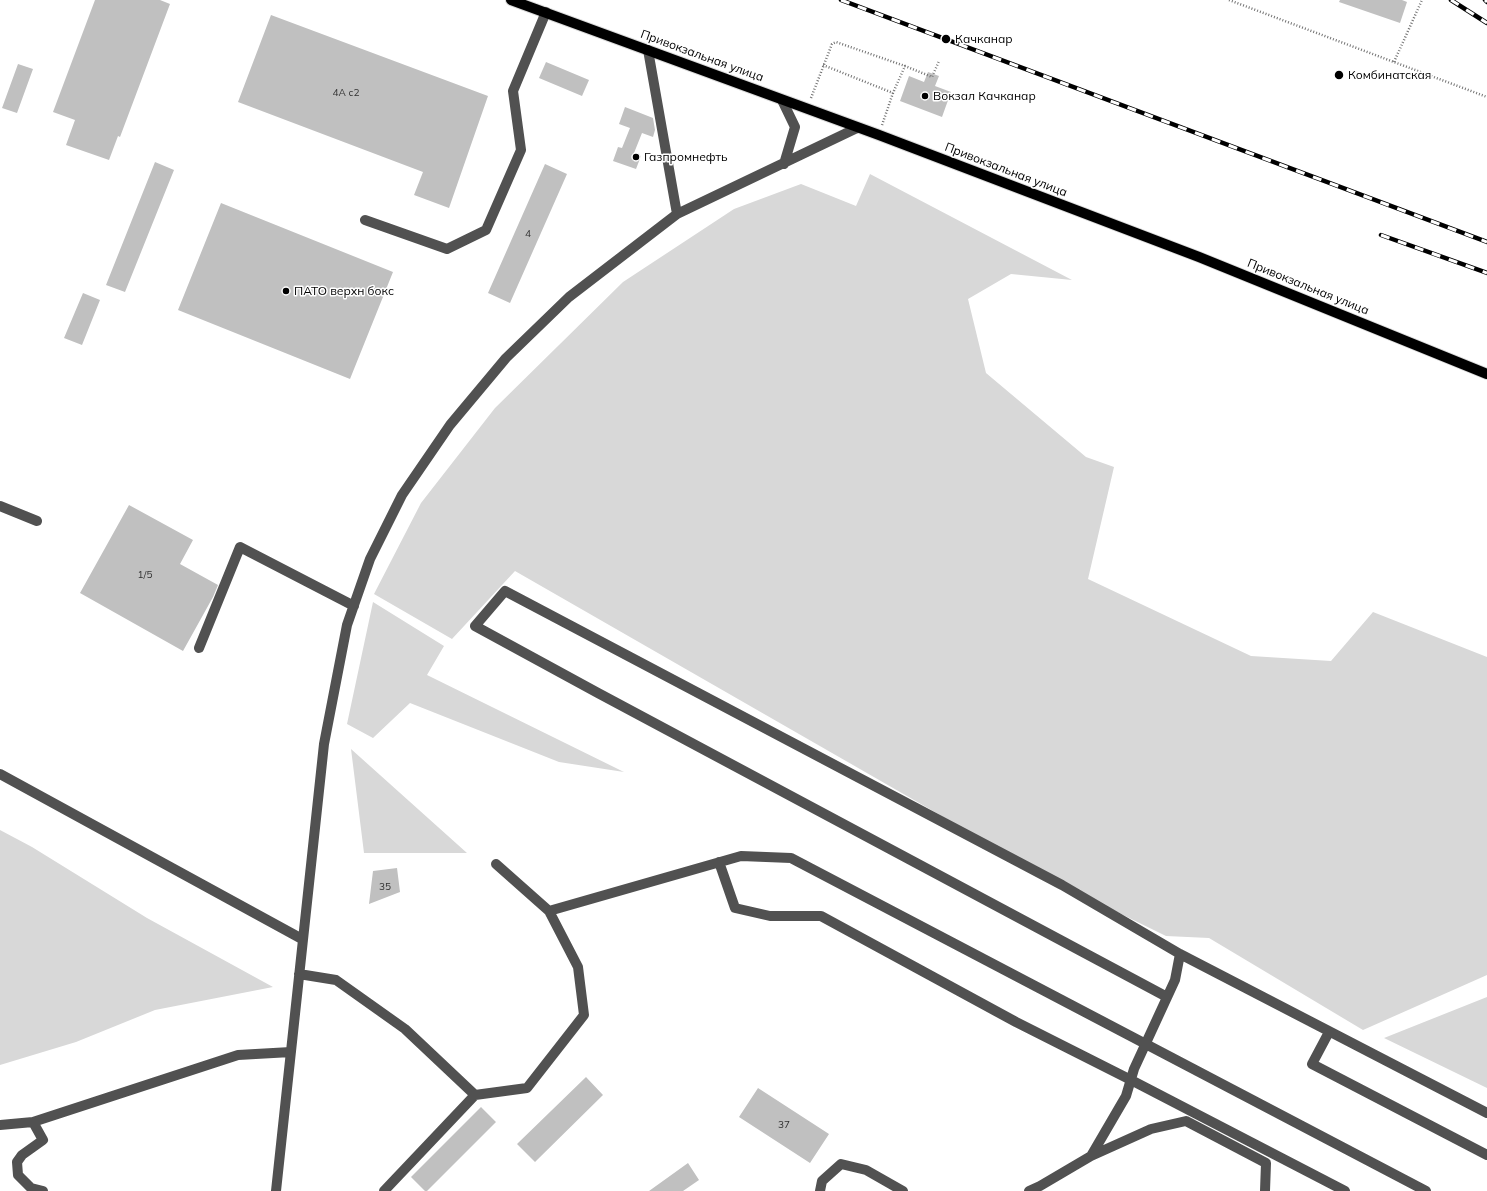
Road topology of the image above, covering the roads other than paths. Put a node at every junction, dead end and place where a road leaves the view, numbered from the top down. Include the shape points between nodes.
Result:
1 (511, 0) edge
2 (546, 12) junction
3 (648, 50) junction
4 (782, 100) junction
5 (857, 128) junction
6 (784, 164) junction
7 (676, 214) junction
8 (365, 220) dead end
9 (1487, 374) edge
10 (0, 506) edge
11 (37, 521) dead end
12 (354, 606) junction
13 (199, 648) dead end
14 (0, 774) edge
15 (719, 862) junction
16 (496, 864) dead end
17 (549, 912) junction
18 (302, 939) junction
19 (1180, 954) junction
20 (299, 974) junction
21 (1167, 997) junction
22 (1329, 1032) junction
23 (1145, 1044) junction
24 (291, 1052) junction
25 (1131, 1080) junction
26 (475, 1095) junction
27 (1487, 1113) edge
28 (33, 1122) junction
29 (0, 1125) edge
30 (1487, 1155) edge
31 (1091, 1156) junction
32 (43, 1191) edge
33 (276, 1191) edge
34 (384, 1191) edge
35 (820, 1191) edge
36 (903, 1191) edge
37 (1029, 1191) edge
38 (1265, 1191) edge
39 (1345, 1191) edge
40 (1426, 1191) edge

1 - 2 main road, Привокзальная улица
2 - 3 main road, Привокзальная улица
2 - 8 street via 513,91 521,150 486,230 447,249
3 - 4 main road, Привокзальная улица
3 - 7 street
4 - 5 main road, Привокзальная улица
4 - 6 street via 795,127
5 - 6 street
5 - 9 main road, Привокзальная улица via 1199,257
6 - 7 street
7 - 12 street via 569,297 506,358 450,424 402,495 370,559
10 - 11 street
12 - 13 street via 240,547
12 - 18 street via 347,625 324,744
14 - 18 street
15 - 17 street
15 - 23 street via 741,856 791,858
15 - 25 street via 735,908 770,916 821,916 1016,1022
16 - 17 street
17 - 26 street via 578,967 584,1016 527,1088
18 - 20 street
19 - 21 street via 1175,980
19 - 21 street via 1062,885 505,591 475,626
19 - 22 street
20 - 24 street
20 - 26 street via 336,980 405,1030
21 - 23 street
22 - 27 street
22 - 30 street via 1312,1064
23 - 25 street
23 - 40 street
24 - 28 street via 238,1054
24 - 33 street
25 - 31 street via 1126,1096
25 - 39 street
26 - 34 street
28 - 29 street
28 - 32 street via 43,1140 16,1162 18,1175 31,1188
31 - 37 street
31 - 38 street via 1150,1130 1186,1121 1266,1163
35 - 36 street via 822,1181 841,1164 866,1170

